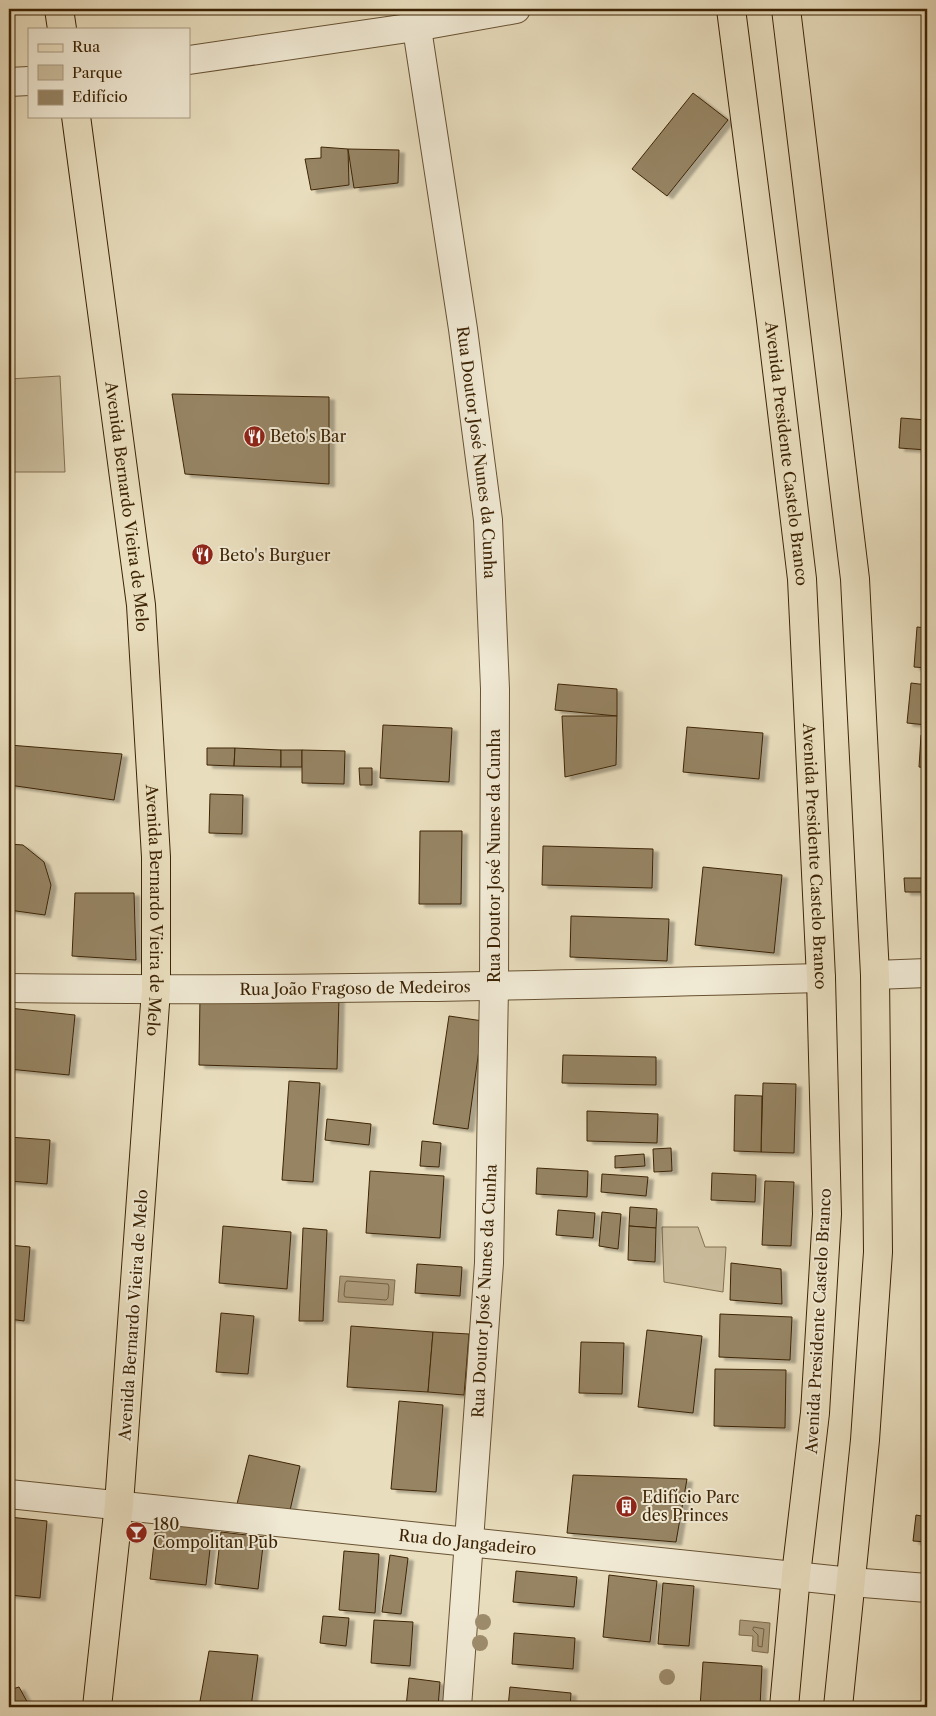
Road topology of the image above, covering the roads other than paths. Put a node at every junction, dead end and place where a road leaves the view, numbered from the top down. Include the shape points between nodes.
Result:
1 (59, 9) edge
2 (516, 9) edge
3 (731, 9) edge
4 (786, 9) edge
5 (414, 18) edge
6 (62, 28) edge
7 (190, 60) edge
8 (28, 81) edge
9 (9, 82) edge
10 (76, 118) edge
11 (927, 973) edge
12 (875, 975) junction
13 (821, 978) junction
14 (494, 987) junction
15 (9, 988) edge
16 (156, 990) junction
17 (9, 1494) edge
18 (119, 1504) junction
19 (468, 1542) junction
20 (796, 1575) junction
21 (851, 1582) junction
22 (927, 1588) edge
23 (97, 1707) edge
24 (457, 1707) edge
25 (784, 1707) edge
26 (838, 1707) edge

1 - 6 main road
2 - 5 street
3 - 13 main road, Avenida Presidente Castelo Branco via 802,579
4 - 12 main road via 855,579
5 - 7 street
5 - 14 street, Rua Doutor José Nunes da Cunha via 463,330 488,520 495,689
8 - 9 street
10 - 16 main road, Avenida Bernardo Vieira de Melo via 141,606 156,857
11 - 12 street
12 - 21 main road via 878,1252
13 - 14 street, Rua João Fragoso de Medeiros
13 - 20 main road, Avenida Presidente Castelo Branco via 827,1214 815,1413
14 - 16 street, Rua João Fragoso de Medeiros
14 - 19 street, Rua Doutor José Nunes da Cunha via 489,1263
15 - 16 street, Rua João Fragoso de Medeiros
16 - 18 main road, Avenida Bernardo Vieira de Melo
17 - 18 street, Rua do Jangadeiro
18 - 19 street, Rua do Jangadeiro
18 - 23 main road, Avenida Bernardo Vieira de Melo
19 - 20 street, Rua do Jangadeiro
19 - 24 street, Rua Doutor José Nunes da Cunha
20 - 21 street, Rua do Jangadeiro
20 - 25 main road, Avenida Presidente Castelo Branco
21 - 22 street, Rua do Jangadeiro
21 - 26 main road

